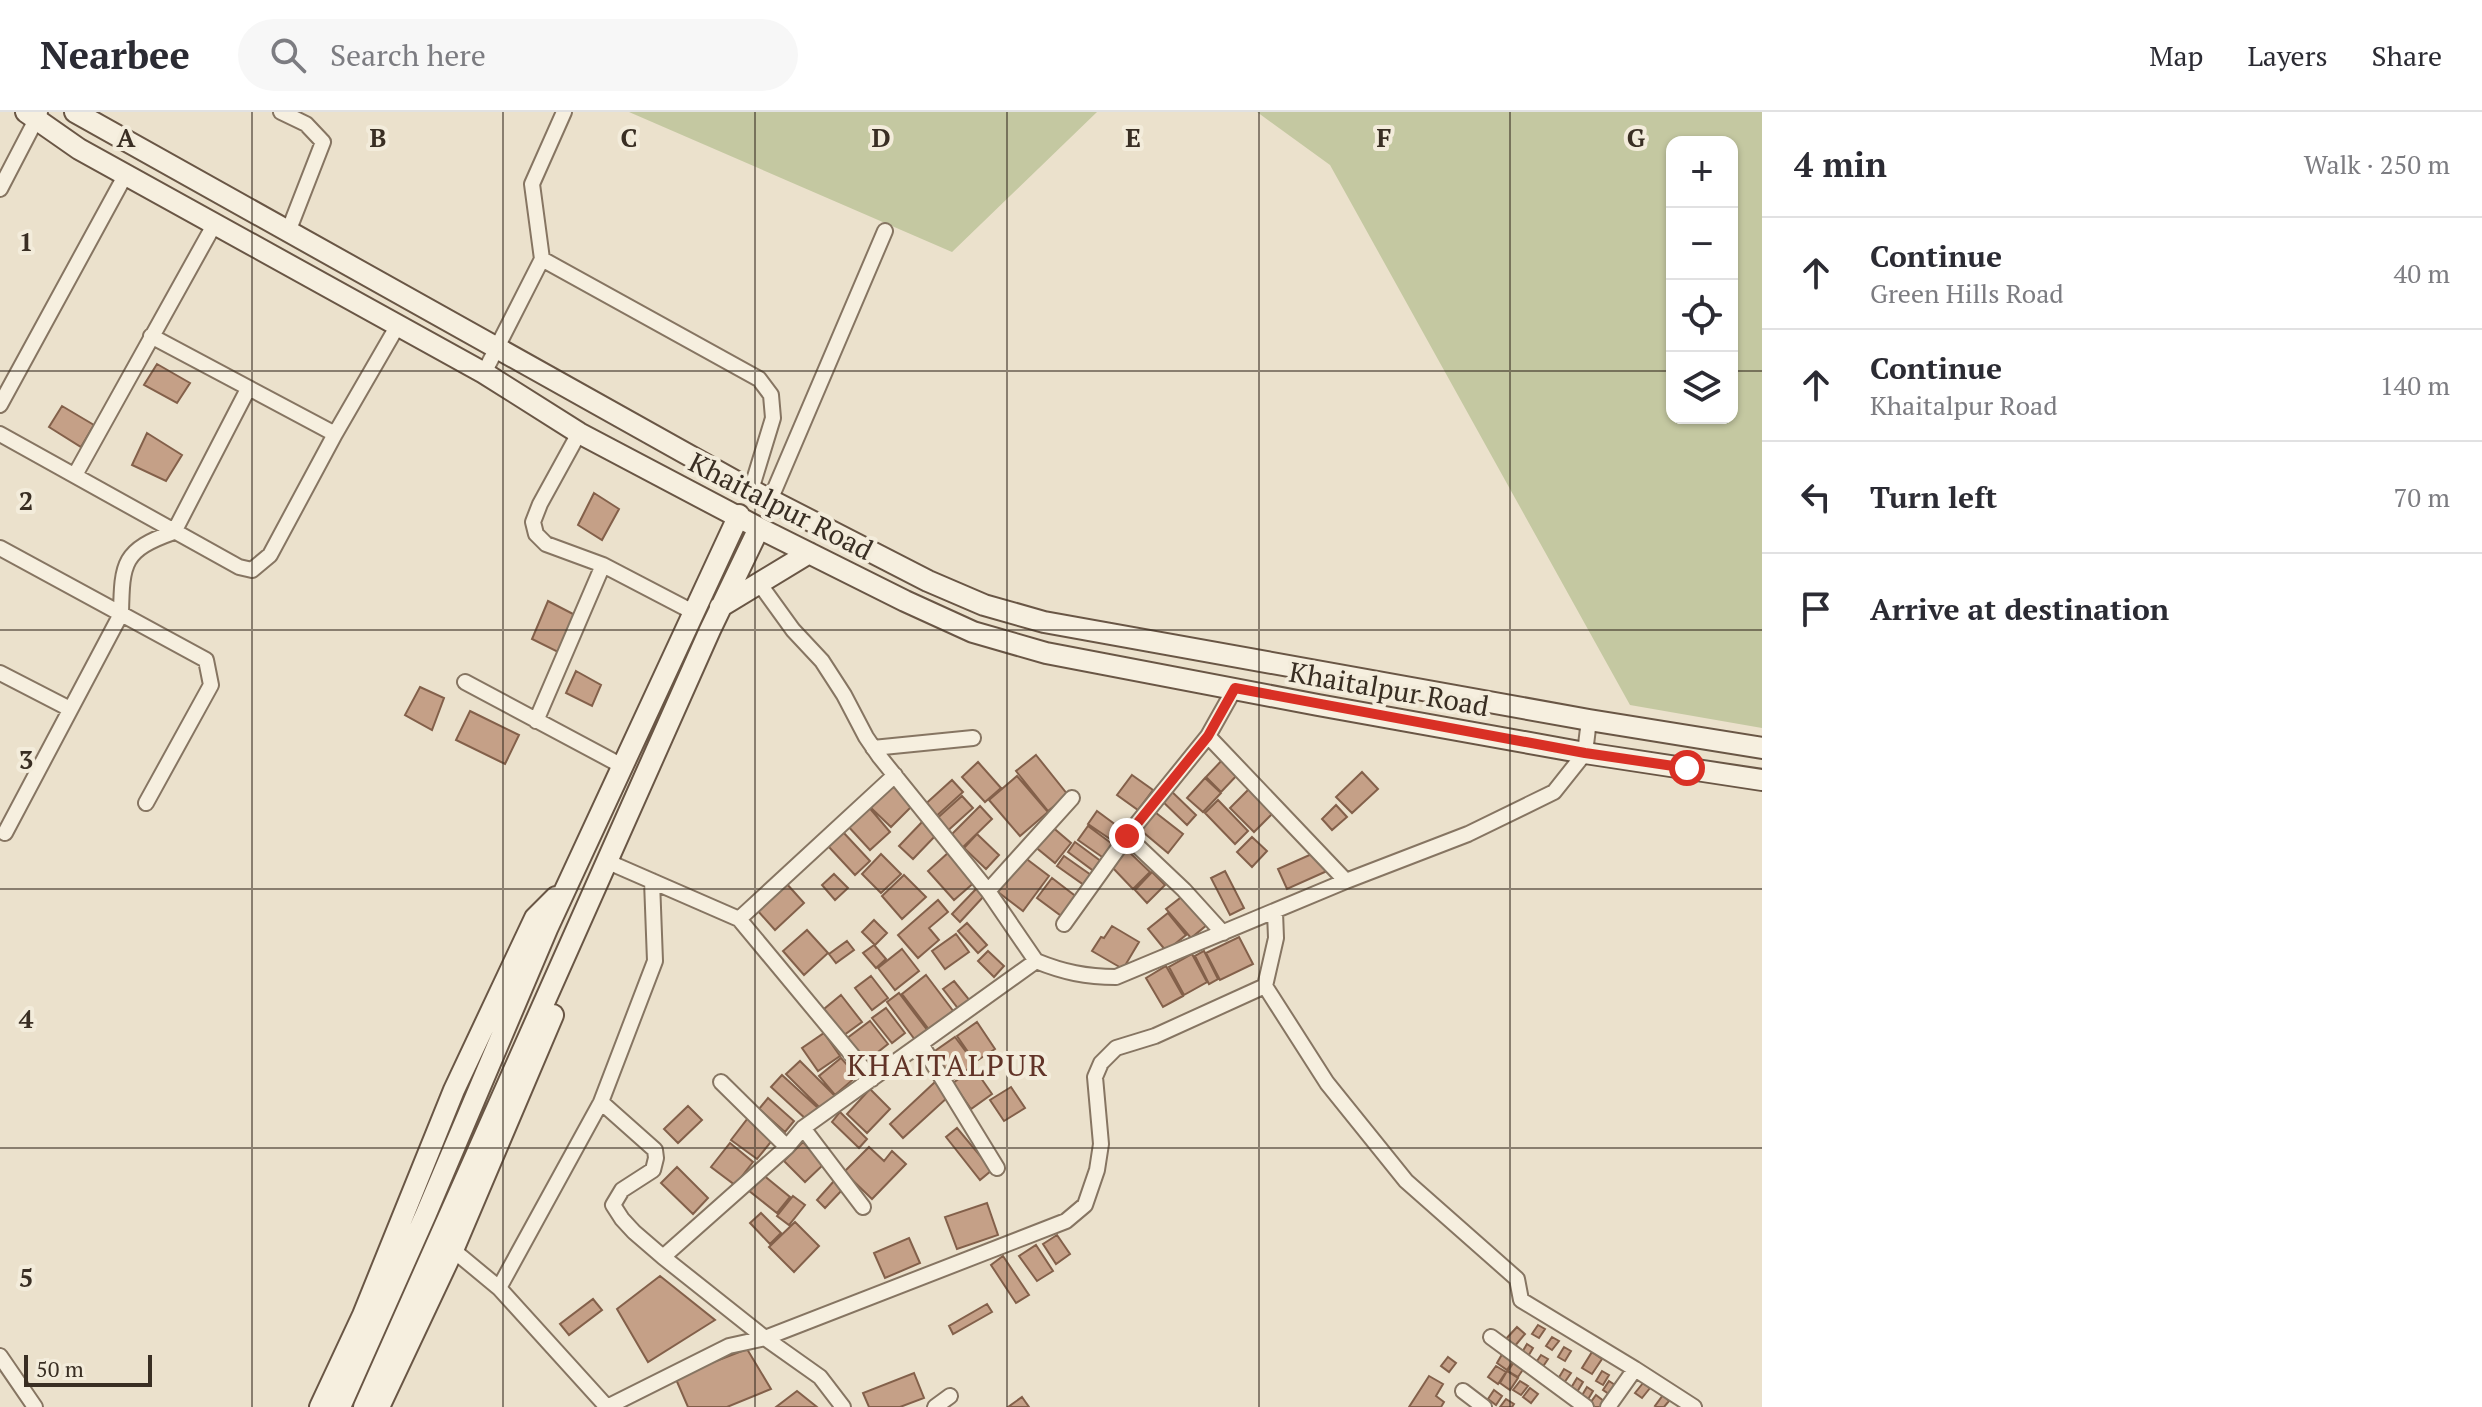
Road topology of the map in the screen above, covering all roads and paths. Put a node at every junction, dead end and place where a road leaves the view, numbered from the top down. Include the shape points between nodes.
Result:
1 (75, 112) edge
2 (281, 112) edge
3 (564, 112) edge
4 (34, 115) edge
5 (126, 174) junction
6 (0, 189) edge
7 (214, 225) junction
8 (885, 231) dead end
9 (288, 232) junction
10 (542, 259) junction
11 (398, 325) junction
12 (151, 336) junction
13 (497, 348) junction
14 (484, 373) junction
15 (248, 389) junction
16 (0, 405) edge
17 (579, 433) junction
18 (0, 434) edge
19 (335, 434) junction
20 (75, 475) junction
21 (751, 490) junction
22 (771, 498) junction
23 (739, 515) junction
24 (759, 528) junction
25 (174, 532) junction
26 (0, 548) edge
27 (809, 553) junction
28 (603, 565) junction
29 (759, 583) junction
30 (720, 607) junction
31 (695, 613) junction
32 (121, 614) junction
33 (0, 673) edge
34 (465, 682) dead end
35 (1235, 688) junction
36 (70, 709) junction
37 (1589, 720) junction
38 (536, 721) junction
39 (1208, 736) junction
40 (973, 738) dead end
41 (873, 748) junction
42 (1762, 748) edge
43 (1585, 753) junction
44 (624, 767) junction
45 (895, 775) junction
46 (1762, 780) edge
47 (1072, 798) dead end
48 (146, 803) dead end
49 (5, 833) dead end
50 (1127, 836) junction
51 (606, 861) junction
52 (652, 881) junction
53 (1346, 881) junction
54 (568, 885) junction
55 (988, 891) junction
56 (1275, 912) junction
57 (739, 919) junction
58 (1064, 924) dead end
59 (1223, 933) junction
60 (1036, 961) junction
61 (1265, 986) junction
62 (921, 1044) junction
63 (872, 1079) junction
64 (721, 1082) dead end
65 (601, 1102) junction
66 (803, 1128) junction
67 (787, 1147) junction
68 (997, 1168) dead end
69 (863, 1207) dead end
70 (453, 1250) junction
71 (663, 1257) junction
72 (499, 1288) junction
73 (1491, 1337) dead end
74 (765, 1338) junction
75 (0, 1356) edge
76 (1635, 1369) junction
77 (1463, 1391) dead end
78 (950, 1396) dead end
79 (1692, 1406) edge
80 (35, 1407) edge
81 (320, 1407) edge
82 (340, 1407) edge
83 (364, 1407) edge
84 (379, 1407) edge
85 (607, 1407) edge
86 (843, 1407) edge
87 (935, 1407) edge
88 (1484, 1407) edge
89 (1586, 1407) edge
90 (1608, 1407) edge

1 - 9 street, Khaitalpur Road
2 - 9 street via 306,124 323,142
3 - 10 street via 532,184
4 - 5 street, Khaitalpur Road via 79,149
4 - 6 street
5 - 7 street, Khaitalpur Road
5 - 16 street
7 - 11 street, Khaitalpur Road
7 - 12 street
8 - 22 street
9 - 13 street, Khaitalpur Road
10 - 13 street
10 - 21 street via 759,379 771,395 773,418
11 - 14 street, Khaitalpur Road
11 - 19 street
12 - 15 street
12 - 20 street
13 - 14 street
13 - 21 street, Khaitalpur Road
14 - 17 street, Khaitalpur Road
15 - 19 street
15 - 25 street
17 - 23 street, Khaitalpur Road
17 - 28 street via 533,522 546,544
18 - 20 street
19 - 25 street via 270,555 252,570
20 - 25 street
21 - 22 street, Khaitalpur Road
22 - 37 street, Khaitalpur Road via 928,581 1014,614
23 - 24 street, Khaitalpur Road
23 - 31 street
24 - 27 street, Khaitalpur Road
24 - 30 street
25 - 32 street via 145,542 129,557
26 - 32 street
27 - 29 street
27 - 35 street, Khaitalpur Road via 973,632 1046,653
28 - 31 street
28 - 38 street
29 - 30 street
29 - 41 street via 822,661
30 - 51 street
31 - 44 street
32 - 36 street
32 - 48 street via 206,660 211,685
33 - 36 street
34 - 38 street
35 - 39 street
35 - 43 street, Khaitalpur Road
36 - 49 street
37 - 42 street, Khaitalpur Road
37 - 43 street
38 - 44 street
39 - 50 street
39 - 53 street
40 - 41 street
41 - 45 street
43 - 46 street, Khaitalpur Road
43 - 53 street via 1554,792 1468,834
44 - 54 street
45 - 55 street
45 - 57 street
47 - 55 street
50 - 58 street
50 - 59 street
51 - 52 street
51 - 70 street via 594,920
51 - 83 street
52 - 57 street
52 - 65 street via 655,961
53 - 56 street
54 - 81 street via 535,918 454,1090
54 - 82 street
55 - 60 street
56 - 59 street
56 - 61 street via 1276,938
57 - 63 street
59 - 60 street via 1116,977 1067,973
60 - 62 street
61 - 74 street via 1116,1048 1101,1063 1095,1077 1101,1144 1097,1170 1085,1205 1066,1221
61 - 76 street via 1327,1083 1406,1181 1517,1279 1521,1300
62 - 63 street
62 - 68 street
63 - 66 street
64 - 67 street
65 - 71 street via 655,1150 653,1170 622,1190 613,1205
65 - 72 street
66 - 67 street
66 - 69 street
67 - 71 street
70 - 72 street
70 - 84 street
71 - 74 street
72 - 85 street
73 - 89 street
74 - 85 street via 729,1346
74 - 86 street via 820,1377
75 - 80 street
76 - 79 street
76 - 90 street
77 - 88 street
78 - 87 street

